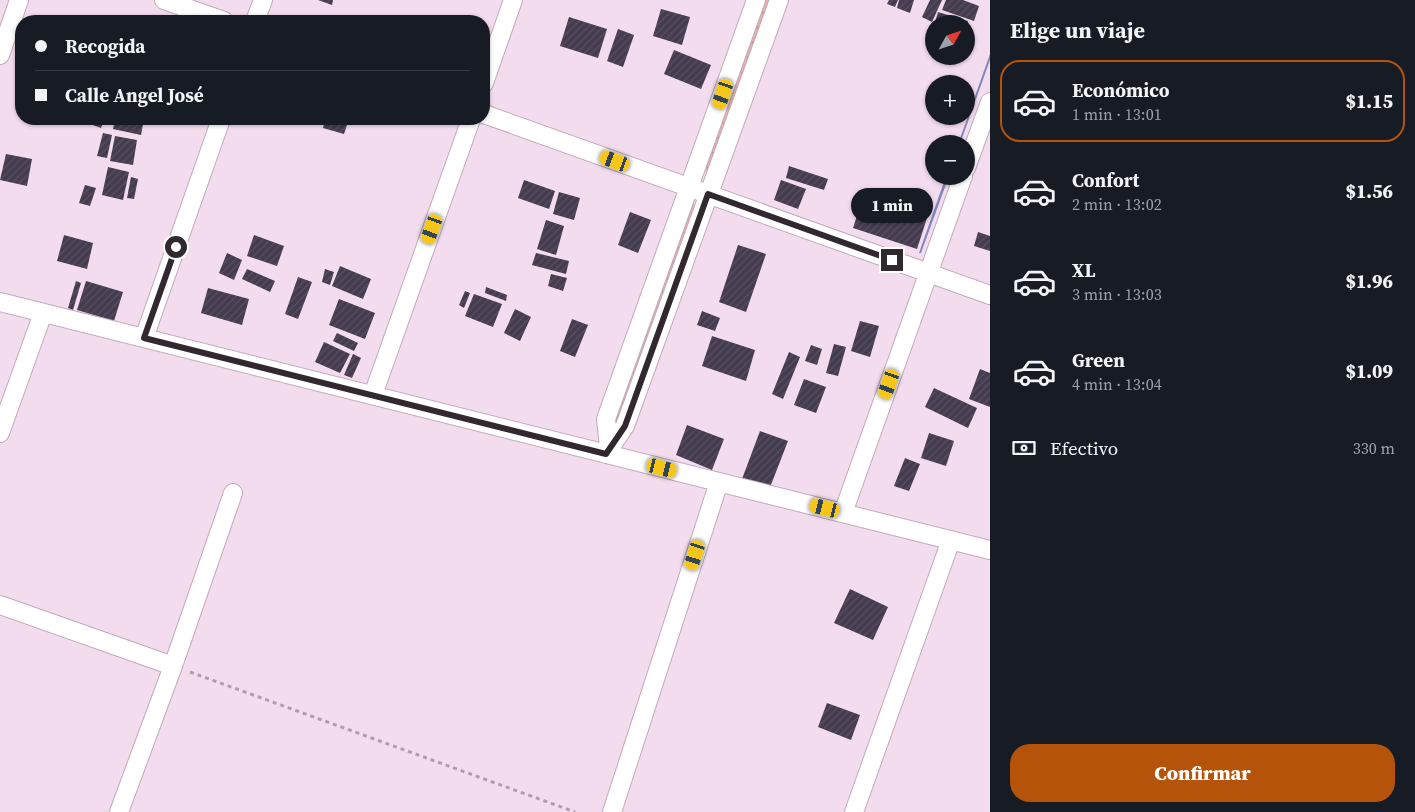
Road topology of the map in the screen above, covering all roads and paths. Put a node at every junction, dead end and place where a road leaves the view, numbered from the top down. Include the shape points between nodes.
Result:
1 (19, 0) edge
2 (164, 0) edge
3 (263, 0) edge
4 (513, 0) edge
5 (756, 0) edge
6 (779, 0) edge
7 (207, 15) edge
8 (257, 15) edge
9 (0, 55) edge
10 (490, 66) edge
11 (990, 102) edge
12 (490, 116) edge
13 (219, 125) edge
14 (469, 125) edge
15 (975, 143) edge
16 (960, 185) edge
17 (690, 188) junction
18 (708, 194) junction
19 (929, 273) junction
20 (990, 295) edge
21 (0, 302) edge
22 (43, 313) junction
23 (144, 338) junction
24 (372, 395) junction
25 (0, 434) edge
26 (607, 450) junction
27 (719, 482) junction
28 (233, 493) dead end
29 (843, 513) junction
30 (951, 540) junction
31 (990, 550) edge
32 (0, 605) edge
33 (173, 666) junction
34 (119, 812) edge
35 (575, 812) edge
36 (612, 812) edge
37 (854, 812) edge

1 - 9 street
2 - 7 street
3 - 8 street
4 - 10 street
5 - 17 street
6 - 18 street
11 - 15 street
12 - 17 street
13 - 23 street
14 - 24 street
16 - 19 street
17 - 18 street
17 - 26 street via 606,419
18 - 19 street
18 - 26 street via 625,426
19 - 20 street
19 - 29 street
21 - 22 street
22 - 23 street
22 - 25 street
23 - 24 street
24 - 26 street
26 - 27 street
27 - 29 street
27 - 36 street
28 - 33 street
29 - 30 street
30 - 31 street
30 - 37 street
32 - 33 street
33 - 34 street
33 - 35 path

